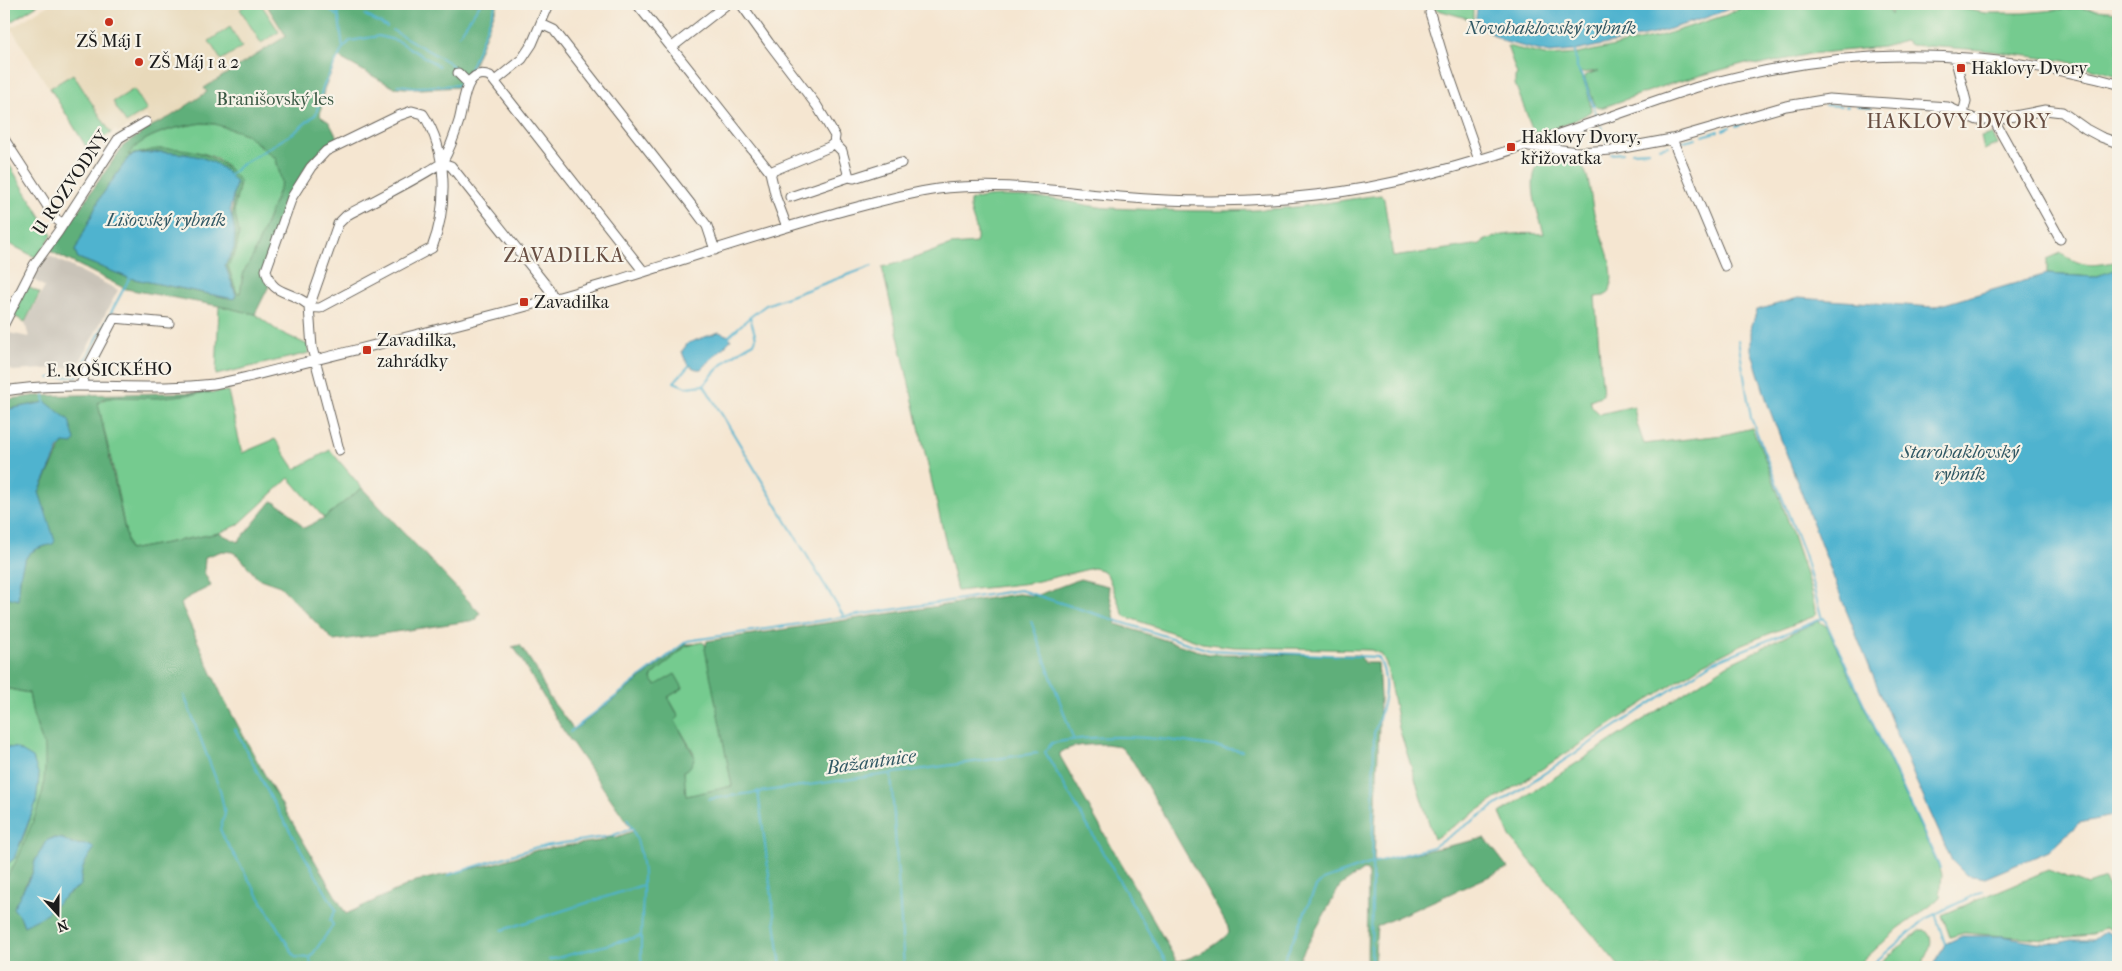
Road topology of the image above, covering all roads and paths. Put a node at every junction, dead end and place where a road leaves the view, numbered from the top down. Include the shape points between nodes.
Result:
1 (549, 4) edge
2 (636, 4) edge
3 (727, 4) edge
4 (741, 4) edge
5 (1430, 12) dead end
6 (541, 24) junction
7 (671, 48) junction
8 (1955, 57) junction
9 (458, 73) dead end
10 (495, 81) junction
11 (469, 84) junction
12 (2118, 84) edge
13 (1963, 114) junction
14 (1994, 120) junction
15 (146, 122) dead end
16 (4, 139) edge
17 (1672, 139) junction
18 (834, 143) junction
19 (2118, 143) edge
20 (1526, 146) junction
21 (1479, 160) junction
22 (442, 163) junction
23 (901, 163) dead end
24 (770, 172) junction
25 (849, 177) junction
26 (790, 197) dead end
27 (63, 224) junction
28 (786, 227) junction
29 (2060, 239) dead end
30 (715, 250) junction
31 (1725, 266) dead end
32 (644, 272) junction
33 (553, 299) junction
34 (309, 306) junction
35 (4, 324) edge
36 (169, 324) dead end
37 (315, 360) junction
38 (81, 385) junction
39 (4, 391) edge
40 (339, 450) dead end

1 - 6 street
2 - 7 street
3 - 7 street
4 - 18 street via 817,106 835,136
5 - 21 street
6 - 10 street via 522,59
6 - 30 street via 554,30 707,226
7 - 24 street
8 - 12 street via 2042,66
8 - 13 street via 1966,100
8 - 20 street via 1898,55 1815,61 1747,74
9 - 11 street
10 - 11 street via 484,73 478,74
10 - 32 street
11 - 22 street via 459,121
13 - 14 street via 1977,120
13 - 17 street via 1948,107 1822,100 1786,106
14 - 19 street via 2045,110 2062,112 2086,130
14 - 29 street
15 - 27 street, U ROZVODNY via 119,138
16 - 27 street via 56,219
17 - 20 street via 1604,151 1578,152
17 - 31 street
18 - 24 street
18 - 25 street via 842,151
20 - 21 street
21 - 28 street via 1370,186 1269,199 1124,198 962,186 910,193
22 - 33 street via 451,166 549,289
22 - 34 street via 341,219
22 - 34 street via 440,213 432,248 320,308
22 - 34 street via 431,126 422,114 412,111 326,151 311,167 292,197 266,270 268,279 279,291
23 - 25 street
24 - 28 street
25 - 26 street
27 - 35 street, U ROZVODNY via 34,265
28 - 30 street
30 - 32 street
32 - 33 street
33 - 37 street
34 - 37 street
36 - 38 street via 114,318
37 - 38 street, E. ROŠICKÉHO via 214,384
37 - 40 street
38 - 39 street, E. ROŠICKÉHO

